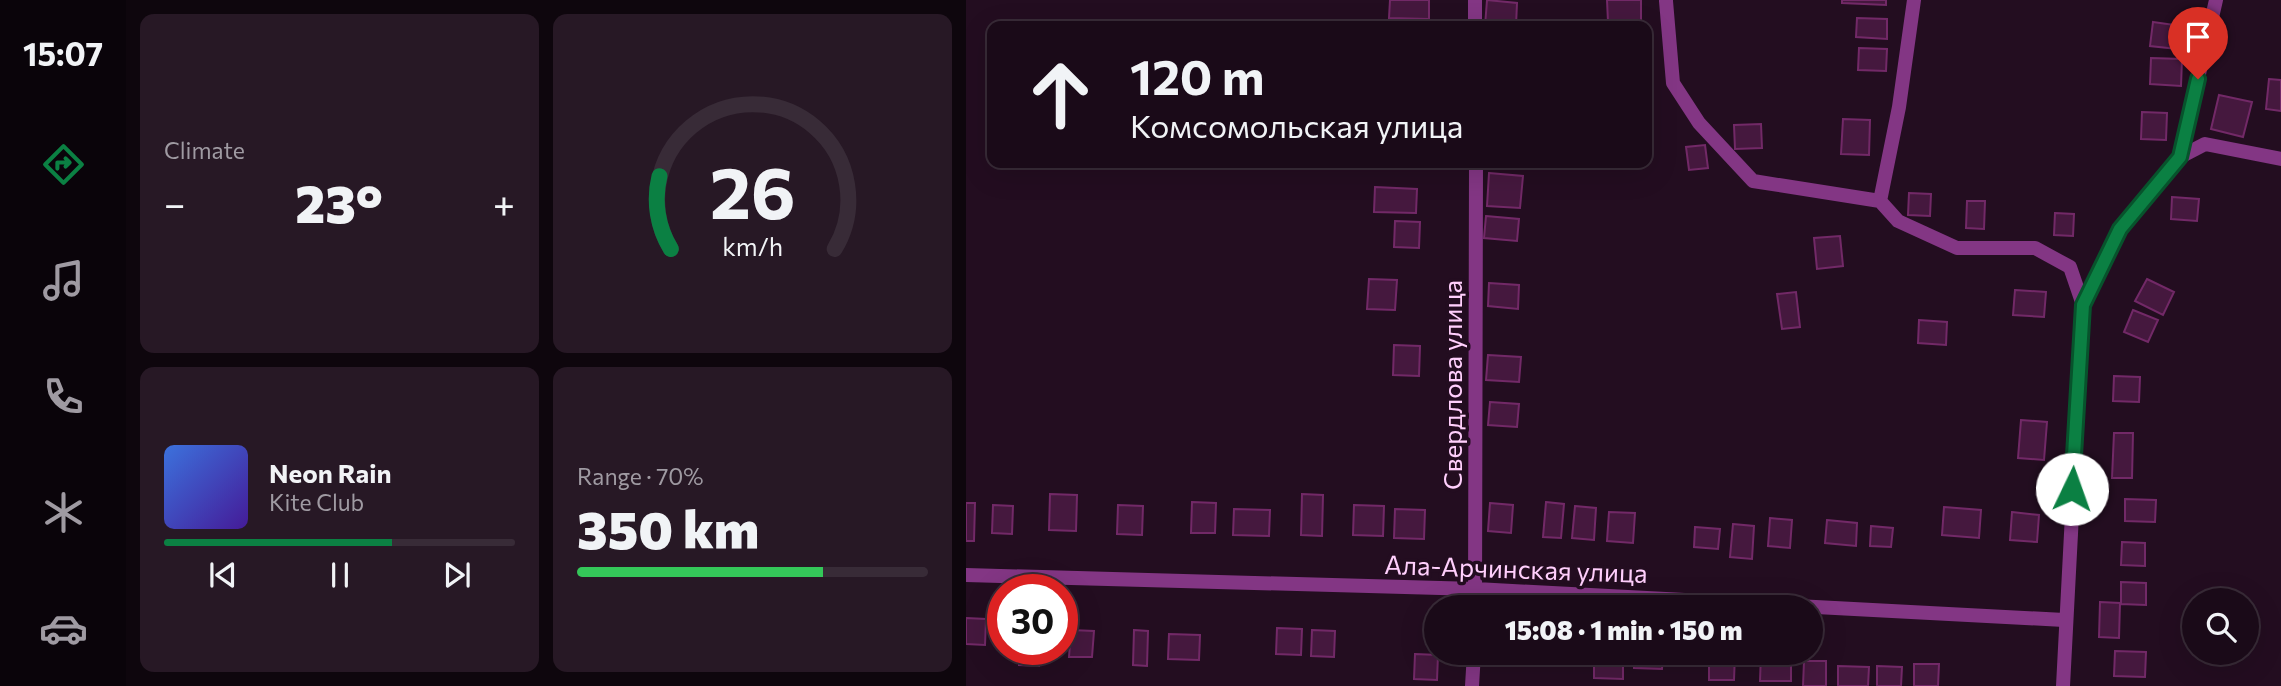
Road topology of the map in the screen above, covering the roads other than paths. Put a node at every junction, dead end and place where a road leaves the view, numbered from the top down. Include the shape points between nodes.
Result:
1 (1475, 0) edge
2 (1914, 0) edge
3 (2216, 0) edge
4 (1666, 1) edge
5 (1475, 21) edge
6 (2180, 157) junction
7 (2281, 159) edge
8 (1476, 168) edge
9 (1880, 201) junction
10 (2083, 305) junction
11 (966, 575) edge
12 (1476, 589) junction
13 (1476, 595) edge
14 (2064, 620) junction
15 (1473, 665) edge
16 (1472, 686) edge
17 (2063, 686) edge

1 - 5 street
2 - 9 street
3 - 6 street
4 - 9 street via 1673,83 1699,123 1753,181
6 - 7 street via 2205,144
6 - 10 street via 2120,229
8 - 12 street, Свердлова улица
9 - 10 street via 1898,221 1957,248 2035,248 2070,267
10 - 14 street
11 - 12 street, Ала-Арчинская улица
12 - 13 street, Свердлова улица
12 - 14 street, Ала-Арчинская улица
14 - 17 street
15 - 16 street

